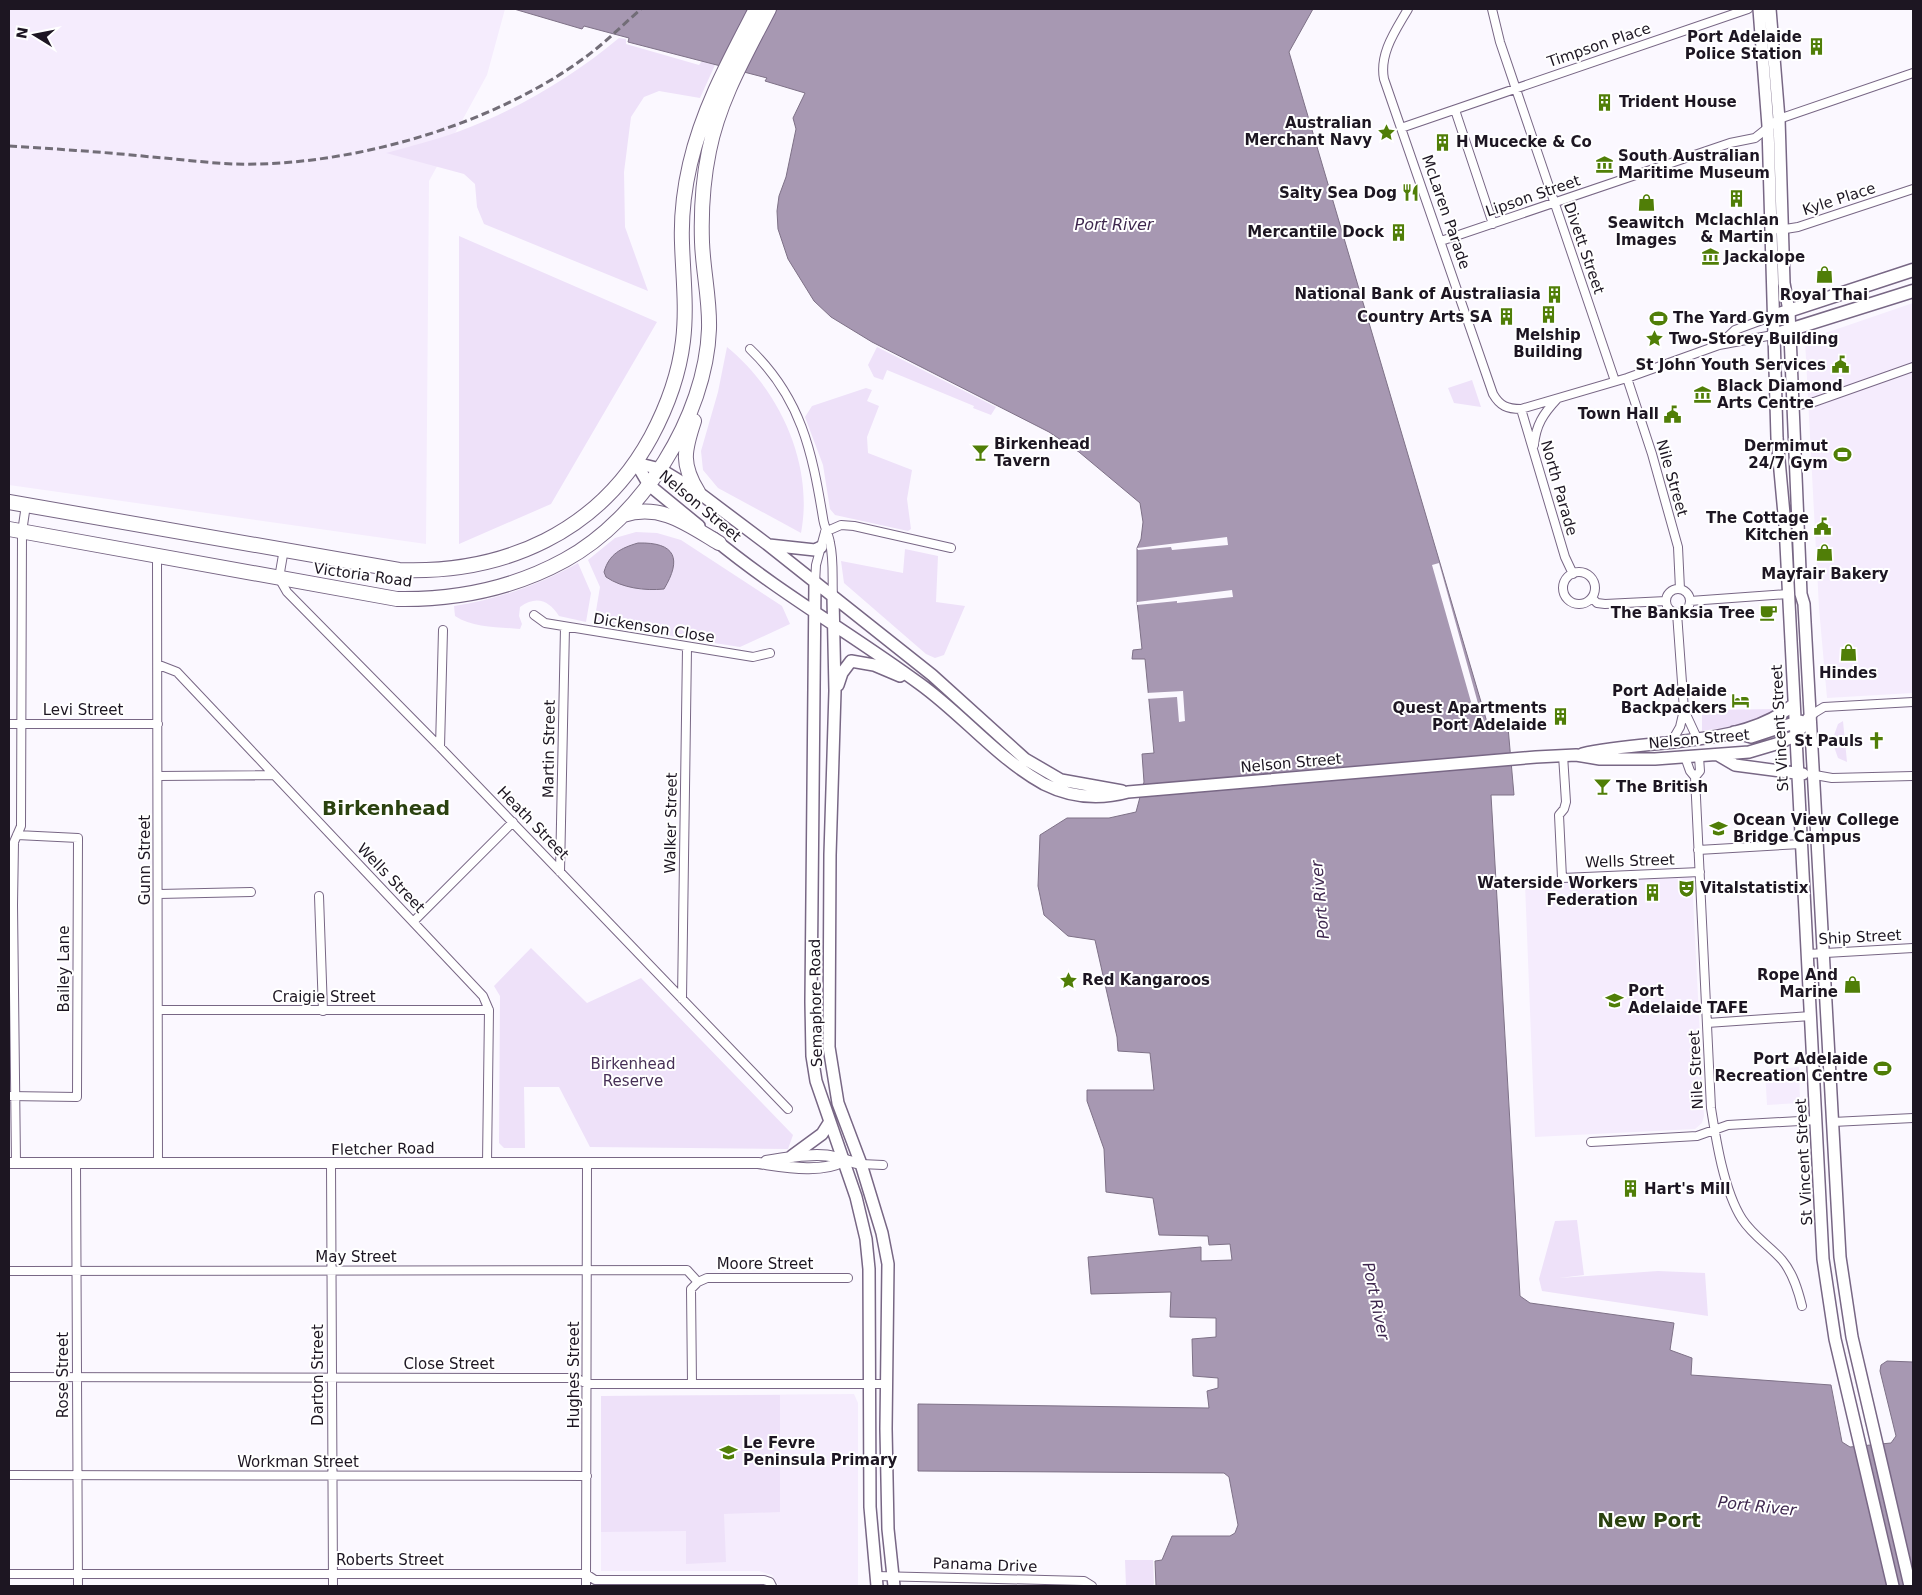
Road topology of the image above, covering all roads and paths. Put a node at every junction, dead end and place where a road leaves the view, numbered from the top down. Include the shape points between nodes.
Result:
1 (756, 9) edge
2 (769, 9) edge
3 (1408, 9) edge
4 (1492, 9) edge
5 (1748, 9) edge
6 (1759, 9) edge
7 (1770, 9) edge
8 (1913, 73) edge
9 (1516, 89) junction
10 (1455, 110) junction
11 (1779, 118) junction
12 (1768, 126) junction
13 (1402, 128) junction
14 (1913, 189) edge
15 (1554, 203) junction
16 (1493, 224) junction
17 (1777, 230) junction
18 (1442, 241) junction
19 (1913, 270) edge
20 (1913, 291) edge
21 (1789, 311) junction
22 (1773, 316) junction
23 (709, 328) junction
24 (1790, 330) junction
25 (1773, 335) junction
26 (1719, 345) junction
27 (750, 349) dead end
28 (1913, 368) edge
29 (1627, 378) junction
30 (1615, 381) junction
31 (1558, 398) junction
32 (1794, 406) junction
33 (1521, 409) junction
34 (1534, 452) junction
35 (636, 462) junction
36 (663, 463) junction
37 (649, 485) junction
38 (698, 492) junction
39 (9, 502) edge
40 (26, 505) junction
41 (622, 515) junction
42 (16, 531) edge
43 (825, 532) junction
44 (719, 543) junction
45 (767, 544) junction
46 (821, 547) junction
47 (951, 548) dead end
48 (284, 549) junction
49 (158, 556) junction
50 (1573, 574) junction
51 (279, 578) junction
52 (815, 583) junction
53 (1680, 589) junction
54 (1788, 594) junction
55 (833, 597) junction
56 (1592, 598) junction
57 (1666, 601) junction
58 (1690, 601) junction
59 (815, 611) junction
60 (1678, 613) junction
61 (534, 615) dead end
62 (834, 624) junction
63 (565, 627) junction
64 (443, 630) dead end
65 (687, 648) junction
66 (770, 653) dead end
67 (159, 665) junction
68 (922, 685) junction
69 (836, 690) junction
70 (1913, 702) edge
71 (1794, 704) junction
72 (1684, 710) junction
73 (1811, 715) junction
74 (1795, 723) junction
75 (9, 724) edge
76 (23, 724) junction
77 (158, 724) junction
78 (1734, 732) junction
79 (1796, 736) junction
80 (1697, 738) junction
81 (1672, 741) junction
82 (440, 747) junction
83 (1563, 755) junction
84 (1576, 755) junction
85 (1718, 755) junction
86 (1700, 756) junction
87 (1685, 758) junction
88 (1797, 774) junction
89 (273, 775) junction
90 (1815, 775) junction
91 (158, 776) junction
92 (1913, 776) edge
93 (1695, 777) junction
94 (1128, 792) junction
95 (512, 822) junction
96 (17, 835) junction
97 (1801, 844) junction
98 (1698, 850) junction
99 (560, 872) junction
100 (1700, 872) junction
101 (251, 892) dead end
102 (159, 894) junction
103 (319, 896) dead end
104 (11, 905) edge
105 (414, 921) junction
106 (1913, 948) edge
107 (1825, 953) junction
108 (1808, 954) junction
109 (682, 999) junction
110 (159, 1010) junction
111 (489, 1010) junction
112 (323, 1011) junction
113 (1811, 1016) junction
114 (1707, 1023) junction
115 (12, 1097) edge
116 (788, 1109) dead end
117 (1913, 1118) edge
118 (1817, 1120) junction
119 (1833, 1122) junction
120 (829, 1124) junction
121 (1714, 1130) junction
122 (1591, 1142) dead end
123 (792, 1156) junction
124 (842, 1161) junction
125 (12, 1163) edge
126 (487, 1163) junction
127 (587, 1163) junction
128 (758, 1163) junction
129 (76, 1164) junction
130 (158, 1164) junction
131 (331, 1164) junction
132 (861, 1164) junction
133 (883, 1165) dead end
134 (9, 1271) edge
135 (76, 1271) junction
136 (332, 1271) junction
137 (588, 1271) junction
138 (848, 1278) dead end
139 (698, 1282) junction
140 (1802, 1306) dead end
141 (9, 1377) edge
142 (77, 1377) junction
143 (332, 1377) junction
144 (588, 1384) junction
145 (692, 1384) junction
146 (870, 1384) junction
147 (888, 1384) junction
148 (9, 1475) edge
149 (77, 1476) junction
150 (331, 1476) junction
151 (587, 1476) junction
152 (332, 1573) junction
153 (9, 1574) edge
154 (78, 1574) junction
155 (586, 1574) junction
156 (876, 1581) edge
157 (893, 1581) edge
158 (1001, 1583) edge
159 (771, 1584) edge
160 (78, 1586) edge
161 (332, 1586) edge
162 (586, 1586) edge
163 (1092, 1586) edge
164 (1894, 1586) edge
165 (1910, 1586) edge

1 - 35 highway, Victoria Road via 716,87 690,164 682,214 685,310 678,366 661,418
2 - 23 highway via 728,91 706,163 702,242
3 - 13 street, McLaren Parade via 1389,44 1382,70
4 - 9 street, Divett Street
5 - 9 street, Timpson Place
6 - 12 main road, St Vincent Street
7 - 11 main road, St Vincent Street
8 - 11 street, Lipson Street
9 - 10 street, Timpson Place
9 - 15 street, Divett Street
10 - 13 street, Timpson Place
10 - 16 street
11 - 12 street, Lipson Street
11 - 17 main road, St Vincent Street
12 - 15 street, Lipson Street via 1755,138 1730,143
12 - 17 main road, St Vincent Street
13 - 18 street, McLaren Parade
14 - 17 street, Kyle Place via 1798,227
15 - 16 street, Lipson Street
15 - 30 street, Divett Street
16 - 18 street, Lipson Street
17 - 21 main road, St Vincent Street
17 - 22 main road, St Vincent Street
18 - 33 street, McLaren Parade via 1493,394 1499,404
19 - 21 main road
20 - 24 main road
21 - 22 main road
21 - 24 main road, St Vincent Street
22 - 25 main road, St Vincent Street
22 - 26 street via 1735,330
23 - 36 highway, Victoria Road via 697,394 685,426
23 - 38 highway via 712,359 686,449 686,469
24 - 25 main road
24 - 32 main road, St Vincent Street
25 - 26 street
25 - 54 main road, St Vincent Street
26 - 29 street
27 - 43 street, Semaphore Road via 776,378 797,412 814,463
28 - 32 street
29 - 30 street
29 - 53 street, Nile Street via 1678,547
30 - 31 street
31 - 33 street
31 - 34 street via 1542,415 1535,432
32 - 73 main road, St Vincent Street via 1801,594
33 - 34 street, North Parade
34 - 50 street, North Parade
35 - 36 main road, Nelson Street
35 - 37 main road, Nelson Street
35 - 48 highway, Victoria Road via 583,518 556,535 502,559 443,571 399,570
36 - 37 highway, Victoria Road
36 - 38 main road, Nelson Street
37 - 41 highway, Victoria Road
37 - 44 main road, Nelson Street
38 - 45 main road, Nelson Street
39 - 40 highway, Victoria Road
40 - 42 street
40 - 48 highway, Victoria Road
41 - 44 highway via 642,510 666,514
41 - 51 highway, Victoria Road via 586,547 565,560 508,584 475,592 397,599
42 - 49 highway, Victoria Road
42 - 76 street
43 - 46 street, Semaphore Road
43 - 47 street via 841,525 854,526
43 - 55 street, Semaphore Road via 830,542
44 - 59 main road, Nelson Street
45 - 46 main road via 815,550
45 - 52 main road, Nelson Street
46 - 52 street, Semaphore Road
48 - 51 street
49 - 51 highway, Victoria Road
49 - 67 street, Gunn Street
50 - 56 street via 1583,573 1592,578 1595,588
50 - 56 street via 1563,587 1566,597 1579,604
51 - 82 street, Heath Street via 289,594
52 - 55 main road, Nelson Street
52 - 59 main road, Semaphore Road
53 - 57 street via 1670,592
53 - 58 street via 1687,593
54 - 58 street
54 - 71 main road, St Vincent Street
55 - 62 main road, Semaphore Road
55 - 94 main road, Nelson Street via 932,675 1025,759 1062,780
56 - 57 street via 1604,604
57 - 60 street via 1670,610
58 - 60 street via 1686,610
59 - 62 main road, Nelson Street
59 - 120 main road, Semaphore Road via 812,1056
60 - 72 street
61 - 63 street, Dickenson Close via 545,623
62 - 68 main road, Nelson Street
62 - 69 main road, Semaphore Road
63 - 65 street, Dickenson Close
63 - 99 street, Martin Street
64 - 82 street
65 - 66 street, Dickenson Close via 753,658
65 - 109 street, Walker Street
67 - 77 street, Gunn Street
67 - 89 street, Wells Street via 177,672
68 - 69 main road via 874,665 852,661 842,673
68 - 94 main road, Nelson Street via 992,747 1044,783 1087,798 1109,798
69 - 132 main road, Semaphore Road via 830,855 829,1047 838,1103
70 - 73 street via 1824,707
71 - 74 main road, St Vincent Street
71 - 78 main road via 1779,716
72 - 80 street
72 - 81 street
73 - 74 main road, Nelson Street
73 - 79 main road
73 - 90 main road, St Vincent Street
74 - 78 main road, Nelson Street via 1751,737
74 - 79 main road, St Vincent Street
75 - 76 street, Levi Street
76 - 77 street, Levi Street
76 - 96 street via 21,826
77 - 91 street, Gunn Street
78 - 80 main road, Nelson Street
79 - 85 main road, Nelson Street via 1765,748
79 - 88 main road, St Vincent Street
80 - 81 main road, Nelson Street
81 - 84 main road, Nelson Street
82 - 95 street, Heath Street
83 - 84 main road, Nelson Street
83 - 94 main road, Nelson Street
83 - 100 street, Wells Street via 1566,802 1559,815 1562,878
84 - 87 main road, Nelson Street via 1600,759
85 - 86 main road, Nelson Street
85 - 88 main road via 1735,765
86 - 87 main road, Nelson Street
86 - 93 street, Nile Street via 1700,771
87 - 93 street, Nile Street
88 - 90 main road
88 - 97 main road, St Vincent Street
89 - 91 street
89 - 105 street, Wells Street
90 - 92 street via 1832,778
90 - 107 main road, St Vincent Street
91 - 102 street, Gunn Street
93 - 98 street, Nile Street
95 - 99 street, Heath Street
95 - 105 street
96 - 104 street
96 - 115 street, Bailey Lane via 78,838 77,1097
97 - 98 street
97 - 108 main road, St Vincent Street
98 - 100 street, Nile Street
99 - 109 street, Heath Street
100 - 114 street, Nile Street
101 - 102 street
102 - 110 street, Gunn Street
103 - 112 street
104 - 115 street
105 - 111 street, Wells Street via 484,996
106 - 107 street, Ship Street
107 - 108 street, Ship Street
107 - 119 main road, St Vincent Street
108 - 113 main road, St Vincent Street
109 - 116 street, Heath Street
110 - 112 street, Craigie Street
110 - 130 street, Gunn Street
111 - 112 street, Craigie Street
111 - 126 street, Wells Street
113 - 114 street
113 - 118 main road, St Vincent Street
114 - 121 street, Nile Street
115 - 125 street
117 - 119 street
118 - 119 main road
118 - 121 street via 1728,1125
118 - 164 main road, St Vincent Street via 1827,1294 1858,1442
119 - 165 main road, St Vincent Street via 1840,1257 1847,1314
120 - 123 main road via 822,1134
120 - 124 main road, Semaphore Road
121 - 122 street via 1697,1136
121 - 140 street, Nile Street via 1716,1146 1742,1219 1782,1260 1797,1286
123 - 124 street, Fletcher Road via 834,1156
123 - 128 street, Fletcher Road
124 - 128 street, Fletcher Road via 834,1167
124 - 132 street, Fletcher Road
124 - 146 main road, Semaphore Road via 856,1197 866,1239
125 - 129 street, Fletcher Road
126 - 127 street, Fletcher Road
126 - 131 street, Fletcher Road
127 - 128 street, Fletcher Road
127 - 137 street, Hughes Street
129 - 130 street, Fletcher Road
129 - 135 street, Rose Street
130 - 131 street, Fletcher Road
131 - 136 street, Darton Street
132 - 133 street
132 - 147 main road, Semaphore Road via 888,1264
134 - 135 street, May Street
135 - 136 street, May Street
135 - 142 street, Rose Street
136 - 137 street, May Street
136 - 143 street, Darton Street
137 - 139 street, May Street via 687,1270
137 - 144 street, Hughes Street
138 - 139 street, Moore Street via 706,1278
139 - 145 street, Moore Street via 691,1288
141 - 142 street, Close Street
142 - 143 street, Close Street
142 - 149 street, Rose Street
143 - 144 street, Close Street via 576,1378
143 - 150 street, Darton Street
144 - 145 street, Close Street
144 - 151 street, Hughes Street
145 - 146 street, Close Street
146 - 147 street, Close Street
146 - 156 main road, Semaphore Road via 870,1507
147 - 157 main road, Semaphore Road via 888,1529
148 - 149 street, Workman Street
149 - 150 street, Workman Street
149 - 154 street, Rose Street
150 - 151 street, Workman Street
150 - 152 street, Darton Street
151 - 155 street, Hughes Street
152 - 154 street, Roberts Street
152 - 155 street, Roberts Street
152 - 161 street, Darton Street
153 - 154 street, Roberts Street
154 - 160 street, Rose Street
155 - 159 street, Roberts Street via 595,1580 759,1580
155 - 162 street, Hughes Street
156 - 157 street, Panama Drive
157 - 158 street, Panama Drive
158 - 163 street, Panama Drive via 1084,1581

